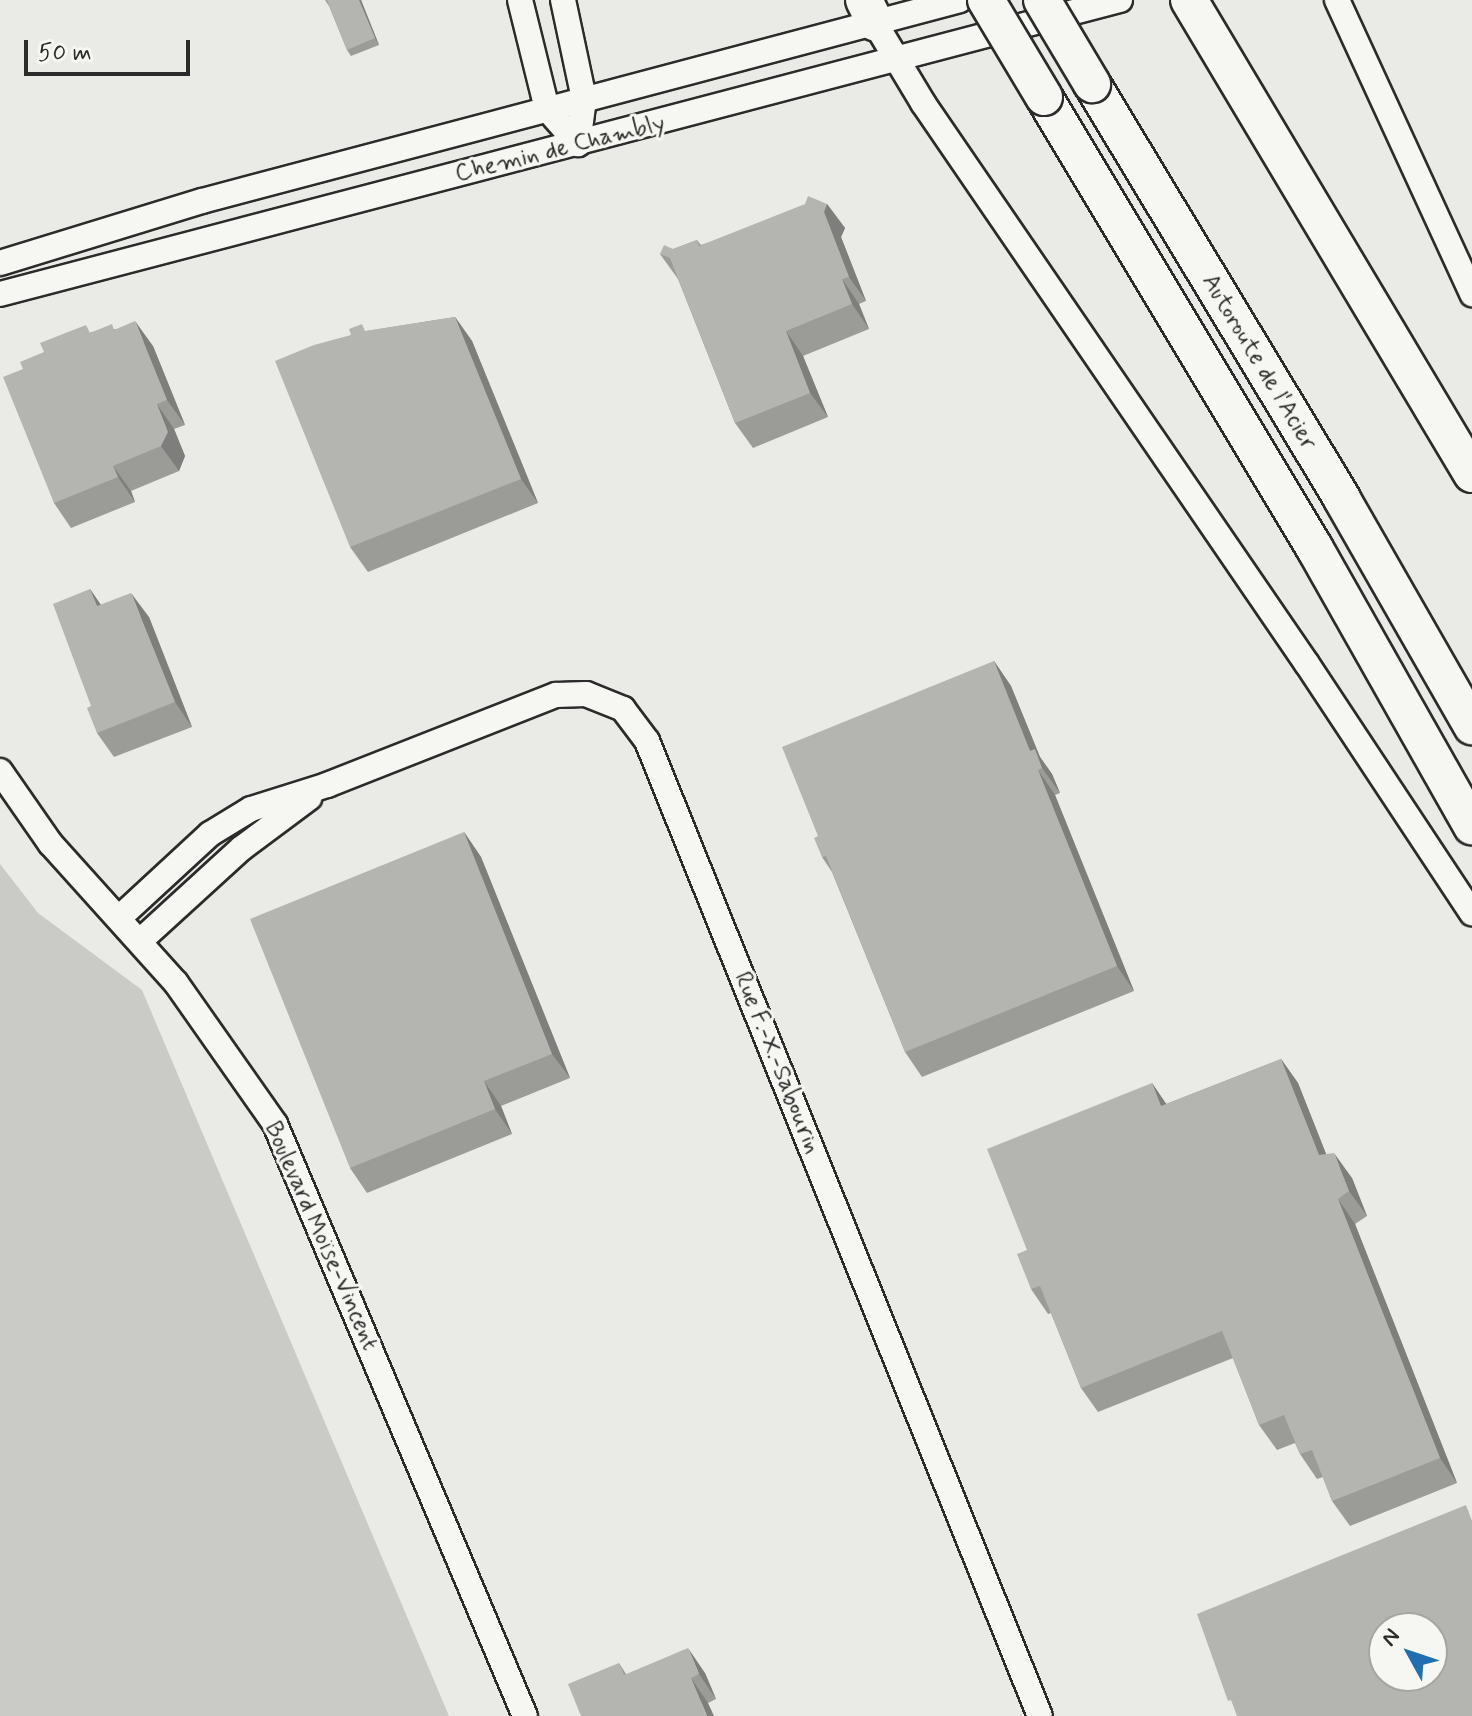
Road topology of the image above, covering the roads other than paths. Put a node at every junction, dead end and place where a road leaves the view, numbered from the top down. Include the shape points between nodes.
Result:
1 (520, 0) edge
2 (563, 0) edge
3 (960, 0) edge
4 (986, 0) edge
5 (1042, 0) edge
6 (1120, 0) edge
7 (1189, 0) edge
8 (1337, 0) edge
9 (870, 11) edge
10 (897, 61) junction
11 (584, 99) junction
12 (547, 109) junction
13 (578, 144) junction
14 (0, 263) edge
15 (0, 294) edge
16 (1472, 294) edge
17 (1472, 474) edge
18 (1472, 726) edge
19 (0, 771) edge
20 (327, 785) junction
21 (1472, 826) edge
22 (1472, 913) edge
23 (119, 918) junction
24 (140, 941) junction
25 (525, 1716) edge
26 (1040, 1716) edge

1 - 12 street
2 - 11 street
3 - 9 street, Chemin de Chambly
4 - 21 highway, bridge via 1314,547
5 - 18 highway, Autoroute de l'Acier, bridge
6 - 10 street, Chemin de Chambly
7 - 17 highway
8 - 16 street
9 - 10 street
9 - 11 street, Chemin de Chambly
10 - 13 street, Chemin de Chambly
10 - 22 street
11 - 12 street, Chemin de Chambly
11 - 13 street
12 - 13 street
12 - 14 street, Chemin de Chambly via 162,212
13 - 15 street, Chemin de Chambly
19 - 23 street, Boulevard Moïse-Vincent via 50,843
20 - 23 street, Rue F.-X.-Sabourin via 251,809 225,824
20 - 24 street, Rue F.-X.-Sabourin via 248,843
20 - 26 street, Rue F.-X.-Sabourin via 556,695 606,699 637,723
23 - 24 street, Boulevard Moïse-Vincent
24 - 25 street, Boulevard Moïse-Vincent via 189,1000 275,1124

